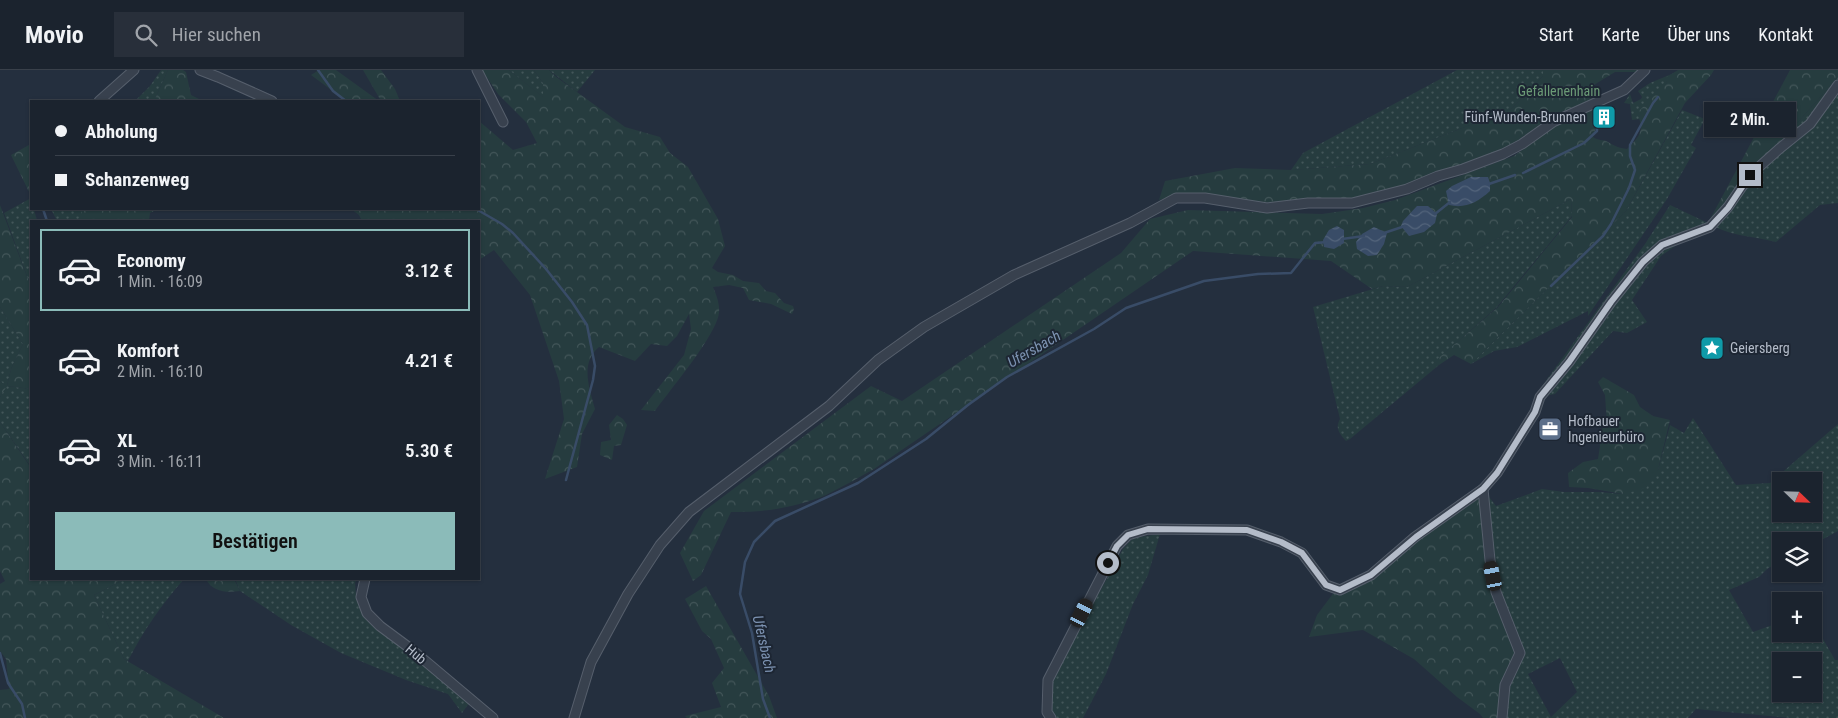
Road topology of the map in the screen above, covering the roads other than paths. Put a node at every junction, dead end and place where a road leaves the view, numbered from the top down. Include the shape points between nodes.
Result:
1 (134, 70) edge
2 (200, 70) edge
3 (477, 70) edge
4 (1644, 70) edge
5 (1838, 85) edge
6 (100, 100) edge
7 (270, 100) edge
8 (503, 122) dead end
9 (1483, 489) junction
10 (365, 580) edge
11 (493, 718) edge
12 (574, 718) edge
13 (1051, 718) edge
14 (1502, 718) edge

1 - 6 street
2 - 7 street
3 - 8 street
4 - 12 street via 1624,90 1553,122 1499,156 1407,190 1352,204 1308,203 1267,208 1205,198 1176,198 1130,223 1014,275 924,327 878,360 814,418 689,512 660,545 628,594 591,662
5 - 9 street via 1810,124 1750,175 1728,208 1710,227 1662,245 1643,262 1540,397 1535,412 1497,473
9 - 13 street via 1416,537 1371,575 1340,590 1326,585 1302,553 1247,530 1148,529 1128,535 1117,546 1048,680 1047,712
9 - 14 street via 1496,592 1520,653 1505,685
10 - 11 street, Hub via 361,597 367,613

